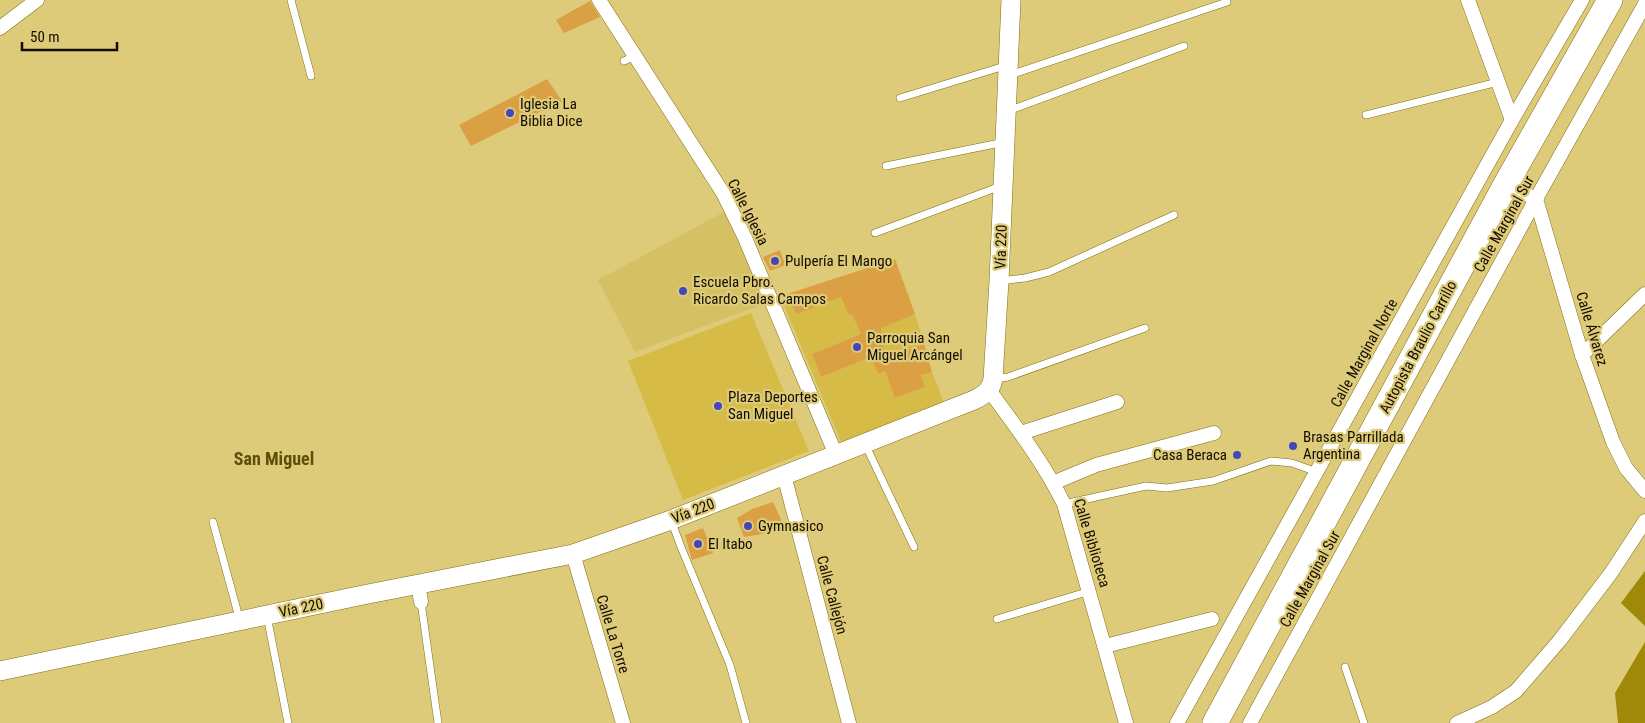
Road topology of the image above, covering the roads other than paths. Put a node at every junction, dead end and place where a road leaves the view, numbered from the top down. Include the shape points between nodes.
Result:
1 (37, 0) edge
2 (291, 0) edge
3 (599, 0) edge
4 (1011, 0) edge
5 (1468, 0) edge
6 (1582, 0) edge
7 (1610, 0) edge
8 (1227, 2) dead end
9 (1645, 4) edge
10 (0, 28) edge
11 (1184, 46) dead end
12 (1008, 70) junction
13 (311, 76) dead end
14 (1498, 82) junction
15 (900, 98) dead end
16 (1006, 112) junction
17 (1366, 115) dead end
18 (1512, 120) junction
19 (1005, 142) junction
20 (886, 166) dead end
21 (1506, 184) junction
22 (1003, 186) junction
23 (1536, 199) junction
24 (1174, 215) dead end
25 (875, 233) dead end
26 (999, 281) junction
27 (1645, 294) edge
28 (1145, 328) dead end
29 (1582, 355) junction
30 (991, 385) junction
31 (1117, 402) dead end
32 (1021, 433) junction
33 (1214, 433) dead end
34 (865, 443) junction
35 (836, 455) junction
36 (1317, 472) junction
37 (784, 475) junction
38 (1053, 483) junction
39 (1645, 491) edge
40 (1064, 504) junction
41 (671, 520) junction
42 (1645, 521) edge
43 (213, 522) dead end
44 (914, 547) dead end
45 (572, 554) junction
46 (1090, 591) junction
47 (419, 593) junction
48 (267, 616) junction
49 (997, 619) dead end
50 (1212, 619) dead end
51 (240, 621) junction
52 (1105, 646) junction
53 (1345, 667) dead end
54 (0, 671) edge
55 (288, 723) edge
56 (438, 723) edge
57 (623, 723) edge
58 (746, 723) edge
59 (849, 723) edge
60 (1126, 723) edge
61 (1177, 723) edge
62 (1215, 723) edge
63 (1250, 723) edge
64 (1364, 723) edge
65 (1457, 723) edge

1 - 10 street
2 - 13 lane
3 - 35 street, Calle Iglesia via 629,58 723,193
4 - 12 main road, Vía 220
5 - 14 street
6 - 18 street, Calle Marginal Norte
7 - 21 highway, Autopista Braulio Carrillo
8 - 12 lane
9 - 23 street, Calle Marginal Sur
11 - 16 lane
12 - 15 lane
12 - 16 main road, Vía 220
14 - 17 lane
14 - 18 street
16 - 19 main road, Vía 220
18 - 36 street, Calle Marginal Norte
19 - 20 lane
19 - 22 main road, Vía 220
21 - 23 street
21 - 62 highway, Autopista Braulio Carrillo
22 - 25 lane
22 - 26 main road, Vía 220
23 - 29 street, Calle Álvarez
23 - 63 street, Calle Marginal Sur
24 - 26 lane via 1049,272
26 - 30 main road, Vía 220
27 - 29 street
28 - 30 lane
29 - 39 street, Calle Álvarez via 1613,442 1626,468
30 - 32 street, Calle Biblioteca
30 - 34 main road, Vía 220 via 974,400
31 - 32 street
32 - 38 street, Calle Biblioteca
33 - 38 street via 1096,465
34 - 35 main road, Vía 220
34 - 44 lane
35 - 37 main road, Vía 220
36 - 40 lane via 1292,463 1271,461 1213,481 1167,488 1146,486
36 - 61 street, Calle Marginal Norte
37 - 41 main road, Vía 220
37 - 59 street, Calle Callejón
38 - 40 street, Calle Biblioteca
40 - 46 street, Calle Biblioteca
41 - 45 main road, Vía 220
41 - 58 lane via 730,665
42 - 65 street via 1611,573 1560,640 1516,690 1492,707
43 - 51 lane
45 - 47 main road, Vía 220
45 - 57 street, Calle La Torre
46 - 49 lane
46 - 52 street, Calle Biblioteca
47 - 48 main road, Vía 220
47 - 56 lane
48 - 51 main road, Vía 220
48 - 55 lane
50 - 52 street
51 - 54 main road, Vía 220
52 - 60 street, Calle Biblioteca
53 - 64 lane

